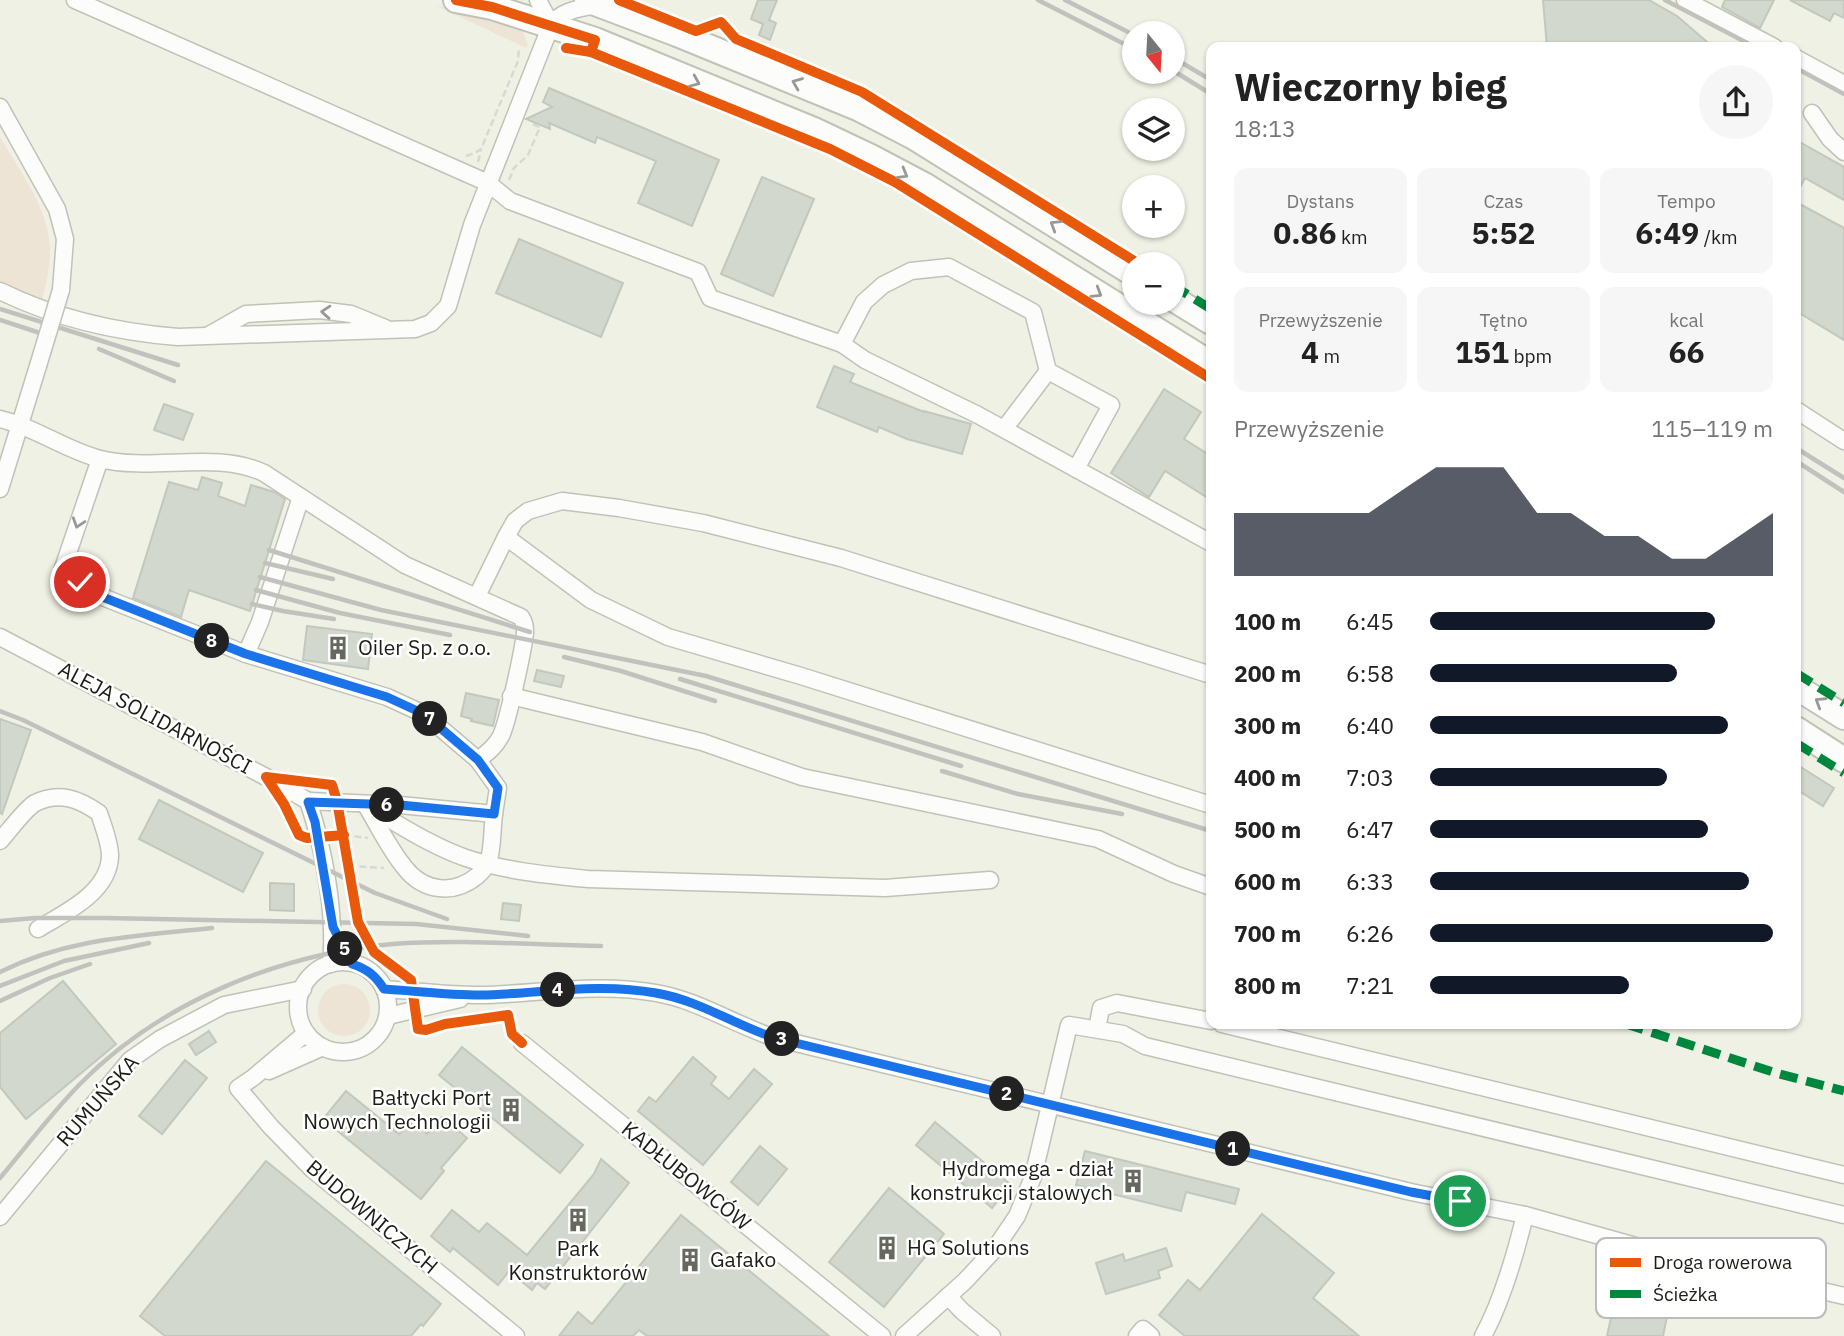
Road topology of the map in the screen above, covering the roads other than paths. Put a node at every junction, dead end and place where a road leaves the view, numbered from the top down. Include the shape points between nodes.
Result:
1 (75, 0) edge
2 (456, 0) edge
3 (538, 0) edge
4 (1685, 0) edge
5 (593, 2) edge
6 (551, 25) junction
7 (1765, 42) edge
8 (1801, 61) edge
9 (1844, 84) edge
10 (0, 107) edge
11 (1812, 113) dead end
12 (1844, 152) edge
13 (488, 183) junction
14 (1122, 267) edge
15 (0, 291) edge
16 (1185, 306) edge
17 (1206, 319) edge
18 (390, 331) junction
19 (206, 337) junction
20 (842, 344) junction
21 (1206, 362) edge
22 (1048, 371) junction
23 (1801, 413) edge
24 (0, 419) edge
25 (19, 423) junction
26 (1004, 429) junction
27 (1844, 441) edge
28 (100, 459) junction
29 (1076, 469) junction
30 (0, 489) edge
31 (302, 496) junction
32 (506, 537) junction
33 (1206, 540) edge
34 (477, 596) junction
35 (0, 637) edge
36 (246, 654) junction
37 (1206, 674) edge
38 (1801, 690) edge
39 (511, 696) junction
40 (1844, 717) edge
41 (1801, 733) edge
42 (478, 760) junction
43 (1844, 760) edge
44 (308, 802) junction
45 (1206, 803) edge
46 (365, 805) junction
47 (494, 814) junction
48 (0, 841) edge
49 (488, 864) junction
50 (990, 880) dead end
51 (1206, 885) edge
52 (333, 927) junction
53 (38, 929) dead end
54 (331, 964) junction
55 (352, 964) junction
56 (303, 989) junction
57 (384, 989) junction
58 (480, 995) junction
59 (255, 998) junction
60 (299, 1010) junction
61 (388, 1016) junction
62 (1206, 1020) edge
63 (1097, 1029) junction
64 (1243, 1029) edge
65 (306, 1032) junction
66 (522, 1043) dead end
67 (323, 1047) junction
68 (254, 1077) junction
69 (1050, 1104) junction
70 (1844, 1175) edge
71 (1525, 1215) junction
72 (1844, 1215) edge
73 (0, 1217) edge
74 (1607, 1238) edge
75 (1826, 1292) edge
76 (948, 1296) junction
77 (1844, 1296) edge
78 (516, 1336) edge
79 (882, 1336) edge
80 (904, 1336) edge
81 (992, 1336) edge
82 (1137, 1336) edge
83 (1150, 1336) edge
84 (1483, 1336) edge

1 - 13 street
2 - 6 highway
3 - 6 street
4 - 7 street
5 - 6 street via 570,10
14 -> 5 highway via 914,137 860,109
6 - 13 street
6 -> 21 highway via 814,130 893,168
8 - 9 street
10 - 25 street, bridge via 57,209 65,239 61,290
11 - 12 street
13 - 18 street via 448,306 431,324
13 - 20 street via 510,201 698,272 710,298
15 - 19 street via 87,324 144,334
16 - 17 highway
18 - 19 street
18 -> 19 street via 351,314 319,310 246,314
20 - 22 street via 864,302 883,285 911,271 949,267 1032,312
20 - 26 street
22 - 26 street
22 - 29 street via 1111,405
23 - 27 street
24 - 25 street
25 - 28 street
25 - 30 street
26 - 29 street
28 - 31 street via 247,464
28 -> 36 street via 63,569 90,592
29 - 33 street
31 - 34 street via 405,565
31 - 36 street
32 - 34 street
32 - 37 street via 528,511 562,502 703,523 841,558
32 - 45 street via 591,600 668,637
34 - 39 street via 515,613 524,623
35 - 44 street, ALEJA SOLIDARNOŚCI
36 - 42 street via 387,697 424,714
40 -> 38 highway
39 - 42 street via 502,735
39 - 51 street via 702,742 802,777 1098,839
41 - 43 highway
42 - 47 street via 498,788
44 - 46 street
44 - 52 street
46 - 47 street
46 - 49 street via 435,844
46 - 49 street via 405,868 434,888 460,886
47 - 49 street
48 - 53 street via 34,803 62,797 81,801 99,813 110,857 103,878 85,900
49 - 50 street via 601,880 885,888
52 - 54 street
52 - 55 street
54 - 55 street
54 - 56 street via 309,978
55 - 57 street via 366,968
56 - 59 street, RUMUŃSKA
56 - 60 street
57 - 58 street
57 - 61 street
58 - 61 street
58 - 69 street via 578,988 657,993 775,1038
59 - 60 street, RUMUŃSKA
59 - 73 street, RUMUŃSKA via 208,1012 130,1060
60 - 65 street
61 - 67 street via 383,1029 363,1048 336,1052
62 - 63 street via 1117,1003 1101,1008
63 - 69 street via 1069,1025
63 - 72 street via 1123,1034 1145,1046
64 - 70 street
65 - 67 street
65 - 68 street
66 - 79 street, KADŁUBOWCÓW
67 - 68 street
68 - 78 street, BUDOWNICZYCH via 238,1088 313,1170
69 - 71 street via 1411,1192
69 - 76 street via 1033,1177 1017,1216 994,1250
71 - 74 street
71 - 84 street
75 - 77 street
76 - 80 street
76 - 81 street
82 - 83 street via 1143,1329

